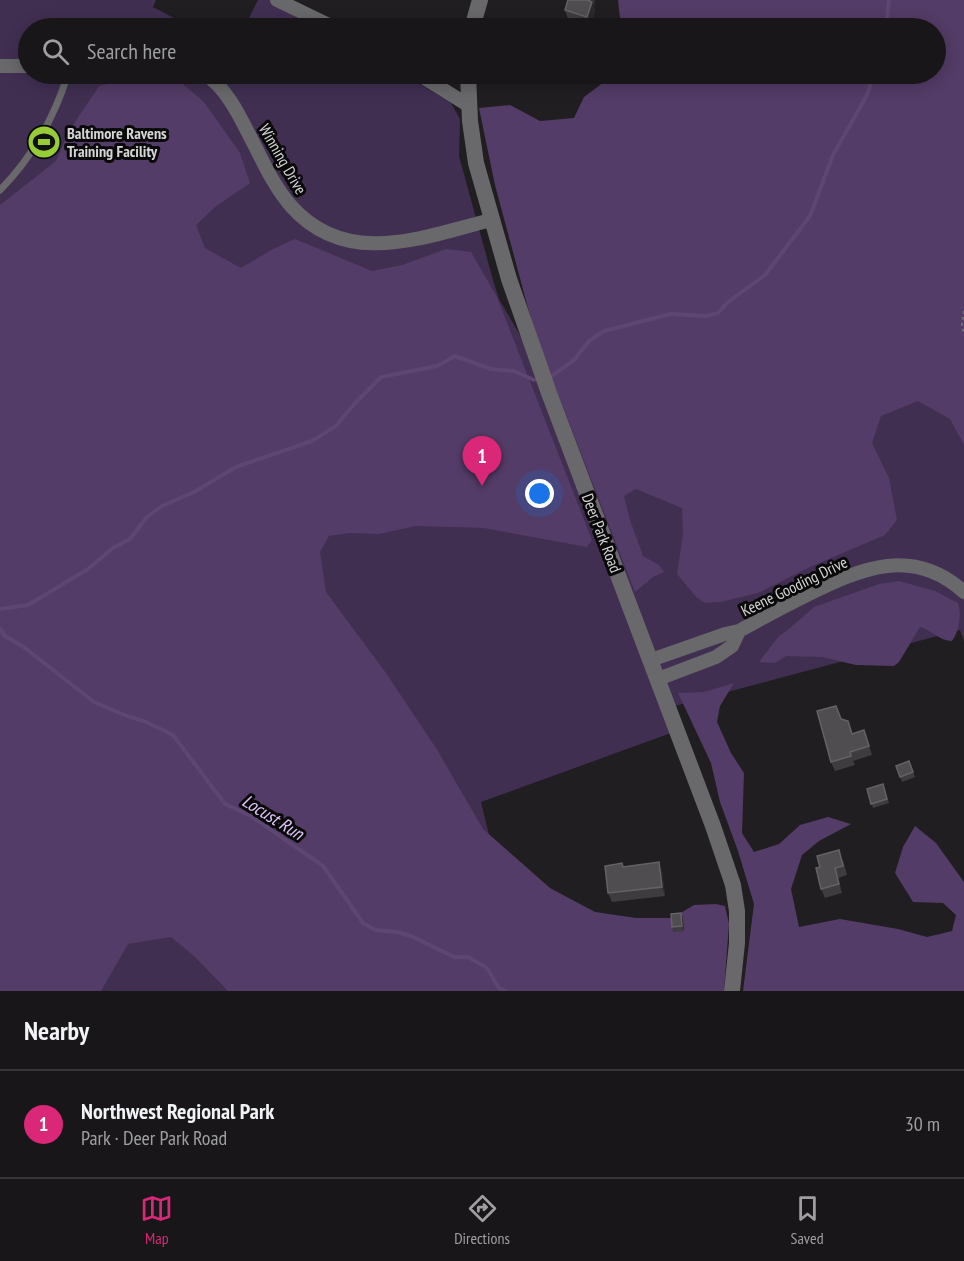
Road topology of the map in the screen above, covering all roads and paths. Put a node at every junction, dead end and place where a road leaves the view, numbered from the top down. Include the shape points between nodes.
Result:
1 (277, 0) edge
2 (480, 0) edge
3 (314, 18) edge
4 (475, 18) edge
5 (0, 66) edge
6 (18, 66) edge
7 (64, 84) edge
8 (216, 84) edge
9 (434, 84) edge
10 (468, 84) edge
11 (468, 105) junction
12 (0, 190) edge
13 (491, 220) junction
14 (964, 311) edge
15 (964, 335) edge
16 (964, 592) edge
17 (739, 632) junction
18 (651, 660) junction
19 (658, 679) junction
20 (732, 991) edge

1 - 3 street
2 - 4 street
5 - 6 street
7 - 12 lane via 34,151
8 - 13 street, Winning Drive via 237,112 281,194 301,217 326,234 357,244 390,244
9 - 11 street
10 - 11 street, Deer Park Road
11 - 13 street, Deer Park Road via 473,150
13 - 18 street, Deer Park Road via 537,361
14 - 15 path
16 - 17 street, Keene Gooding Drive via 949,580 923,569 868,568
17 - 18 street, Keene Gooding Drive
17 - 19 street, Keene Gooding Drive via 732,646 716,657
18 - 19 street, Deer Park Road
19 - 20 street, Deer Park Road via 732,885 738,926

